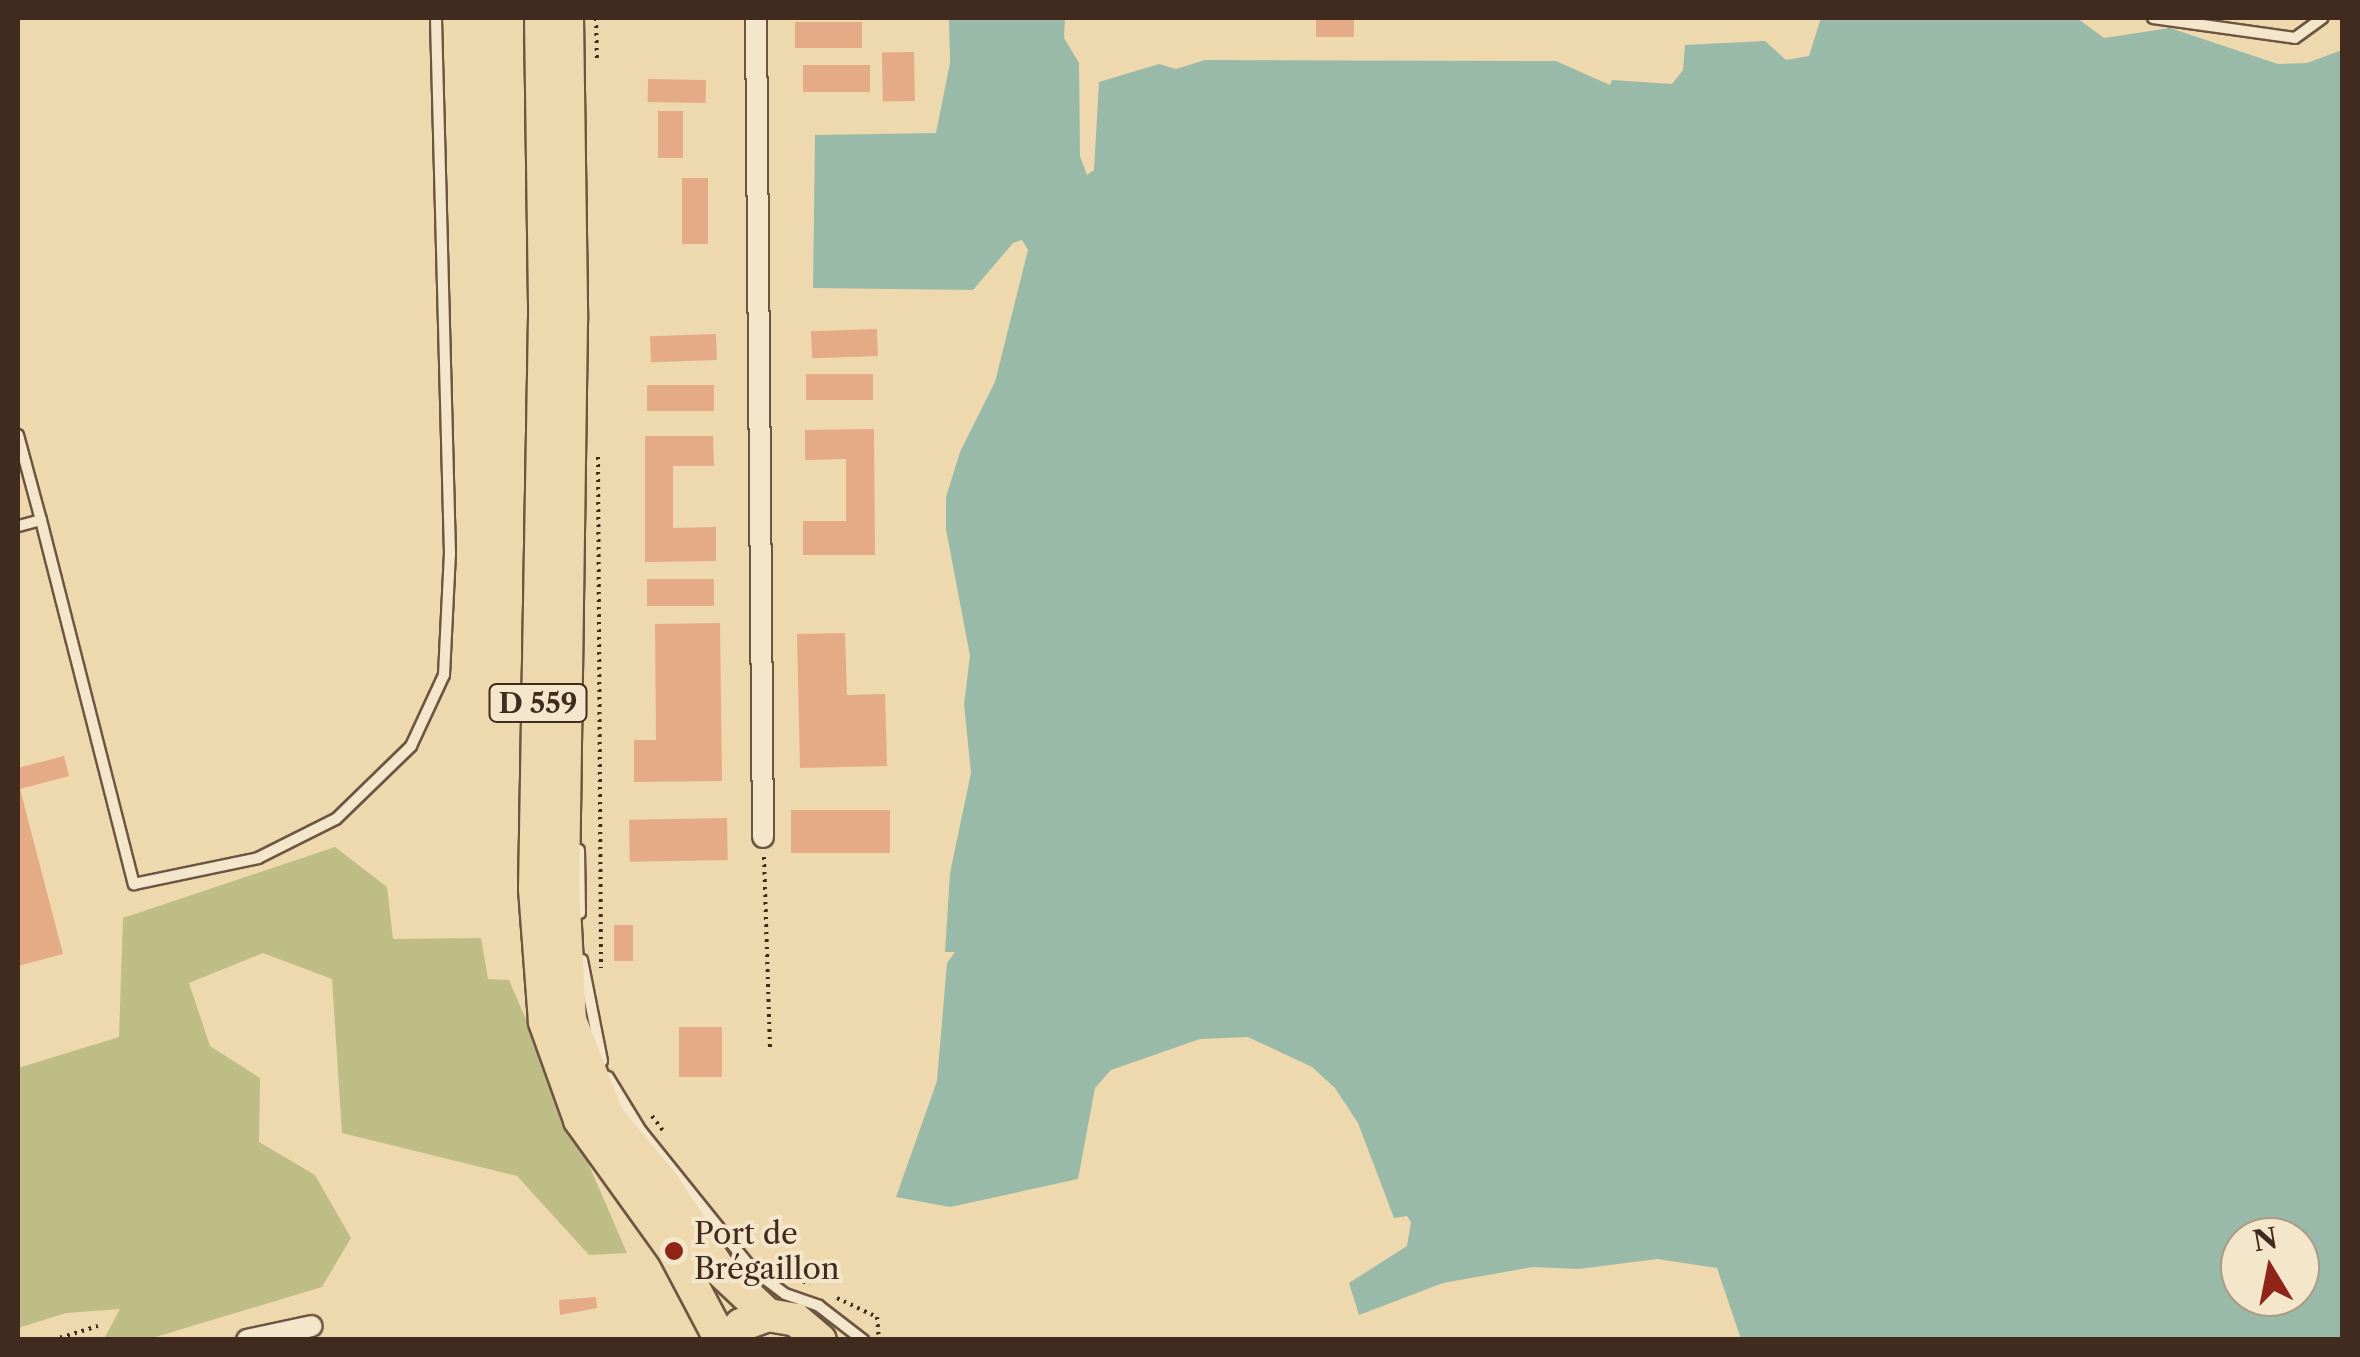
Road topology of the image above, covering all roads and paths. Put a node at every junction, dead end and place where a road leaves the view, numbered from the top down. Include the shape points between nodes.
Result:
1 (436, 18) edge
2 (541, 18) edge
3 (567, 18) edge
4 (596, 18) edge
5 (756, 18) edge
6 (2153, 18) edge
7 (2322, 18) edge
8 (596, 76) dead end
9 (18, 435) edge
10 (598, 449) dead end
11 (41, 520) junction
12 (18, 526) edge
13 (566, 698) junction
14 (763, 837) joint
15 (602, 973) dead end
16 (770, 1052) dead end
17 (649, 1112) dead end
18 (671, 1140) dead end
19 (775, 1267) dead end
20 (814, 1287) dead end
21 (830, 1294) dead end
22 (768, 1315) junction
23 (98, 1326) dead end
24 (312, 1326) dead end
25 (880, 1338) edge
26 (52, 1340) edge
27 (246, 1340) edge
28 (724, 1340) edge
29 (820, 1340) edge
30 (862, 1340) edge

1 - 11 lane via 450,554 444,675 412,746 336,820 258,858 134,884
2 - 28 main road, D 559 via 545,317 536,889 545,1022 580,1120 674,1251
3 - 13 main road, D 559
4 - 8 path
5 - 14 street
6 - 7 lane via 2295,38
9 - 11 lane
10 - 15 path
11 - 12 lane
13 - 22 main road, D 559 via 564,960 570,1020 586,1073 608,1117 719,1269
13 - 30 lane via 580,943 604,1068 641,1130 752,1269
14 - 16 path
17 - 18 path
19 - 20 path
21 - 25 path via 877,1316
22 - 28 main road
22 - 29 main road via 796,1320
23 - 26 path
24 - 27 street

